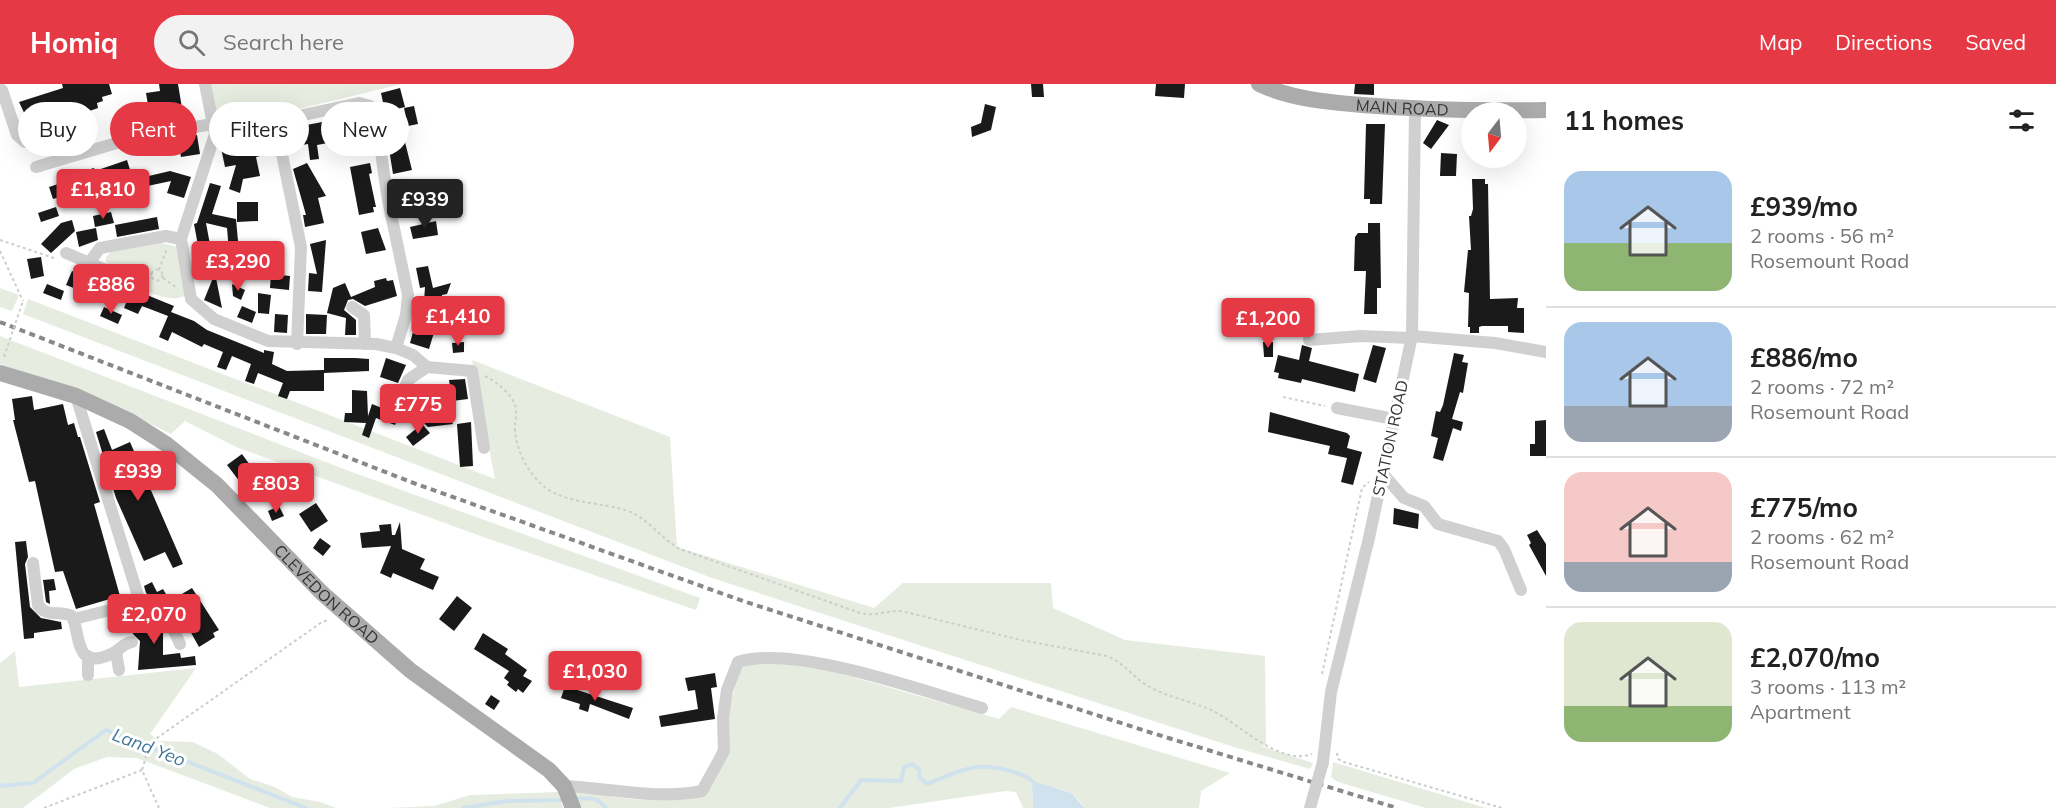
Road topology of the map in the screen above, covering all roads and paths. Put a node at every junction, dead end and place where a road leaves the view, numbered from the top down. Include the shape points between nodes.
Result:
1 (205, 84) edge
2 (1259, 84) edge
3 (2, 90) dead end
4 (209, 104) edge
5 (1415, 109) junction
6 (1546, 110) edge
7 (309, 113) edge
8 (209, 130) edge
9 (18, 136) edge
10 (209, 144) edge
11 (283, 156) edge
12 (36, 167) dead end
13 (177, 238) junction
14 (0, 240) edge
15 (0, 250) edge
16 (66, 253) joint
17 (89, 263) junction
18 (159, 270) junction
19 (152, 274) junction
20 (120, 276) dead end
21 (132, 282) dead end
22 (352, 307) dead end
23 (1412, 337) junction
24 (1309, 340) dead end
25 (297, 344) junction
26 (365, 344) junction
27 (396, 348) junction
28 (1546, 352) edge
29 (2, 365) edge
30 (427, 367) junction
31 (472, 371) junction
32 (402, 394) dead end
33 (76, 396) junction
34 (1283, 397) dead end
35 (1336, 409) joint
36 (1394, 419) junction
37 (484, 448) dead end
38 (1384, 471) junction
39 (33, 563) dead end
40 (1521, 590) dead end
41 (139, 599) junction
42 (74, 620) junction
43 (324, 624) dead end
44 (132, 642) dead end
45 (180, 644) dead end
46 (116, 652) junction
47 (87, 656) junction
48 (119, 670) dead end
49 (88, 675) dead end
50 (1321, 680) dead end
51 (982, 708) dead end
52 (1338, 745) dead end
53 (1316, 747) dead end
54 (141, 770) junction
55 (569, 798) edge
56 (44, 808) edge
57 (159, 808) edge
58 (1310, 808) edge
59 (1502, 808) edge

1 - 4 street
2 - 5 main road, MAIN ROAD via 1295,97
3 - 9 street
5 - 6 main road, MAIN ROAD
5 - 23 street, STATION ROAD
7 - 27 street via 359,103 370,106 376,116 387,195 408,295
8 - 12 street via 131,138
10 - 13 street
11 - 25 street via 302,247
13 - 17 street via 100,248
13 - 18 path
13 - 25 street via 191,298 201,309 214,319 268,341
14 - 16 path via 61,260
15 - 29 path, bridge via 23,301
16 - 17 street
17 - 20 street
18 - 19 path
18 - 19 path via 163,274 160,280 155,281
19 - 21 path
22 - 26 street via 364,315
23 - 24 street
23 - 28 street via 1495,343
23 - 36 street, STATION ROAD
25 - 26 street
26 - 27 street
27 - 30 street
29 - 33 main road, CLEVEDON ROAD
30 - 31 street
30 - 32 street via 408,380
31 - 37 street
31 - 53 path via 492,380 507,393 516,409 520,453 541,484 588,503 628,511 680,549 870,616 901,611 1107,656 1150,687 1211,710 1274,748 1304,757
33 - 41 street
33 - 55 main road, CLEVEDON ROAD via 130,421 217,485 322,593 411,671 549,770
34 - 35 path
35 - 36 street
36 - 38 street, STATION ROAD
38 - 40 street via 1404,498 1424,506 1438,524 1498,541
38 - 50 path via 1362,488
38 - 58 street, STATION ROAD, bridge via 1331,692 1323,762
39 - 42 street via 41,610 67,613
41 - 42 street
41 - 45 street via 159,612 174,629
42 - 47 street via 77,642
43 - 54 path via 329,620 150,743
44 - 46 street
46 - 47 street via 105,657
46 - 48 street
47 - 49 street
51 - 55 street via 834,666 771,657 749,659 738,662 727,690 724,751 702,791 629,795 593,787
52 - 59 path via 1338,759 1344,762
54 - 56 path
54 - 57 path

